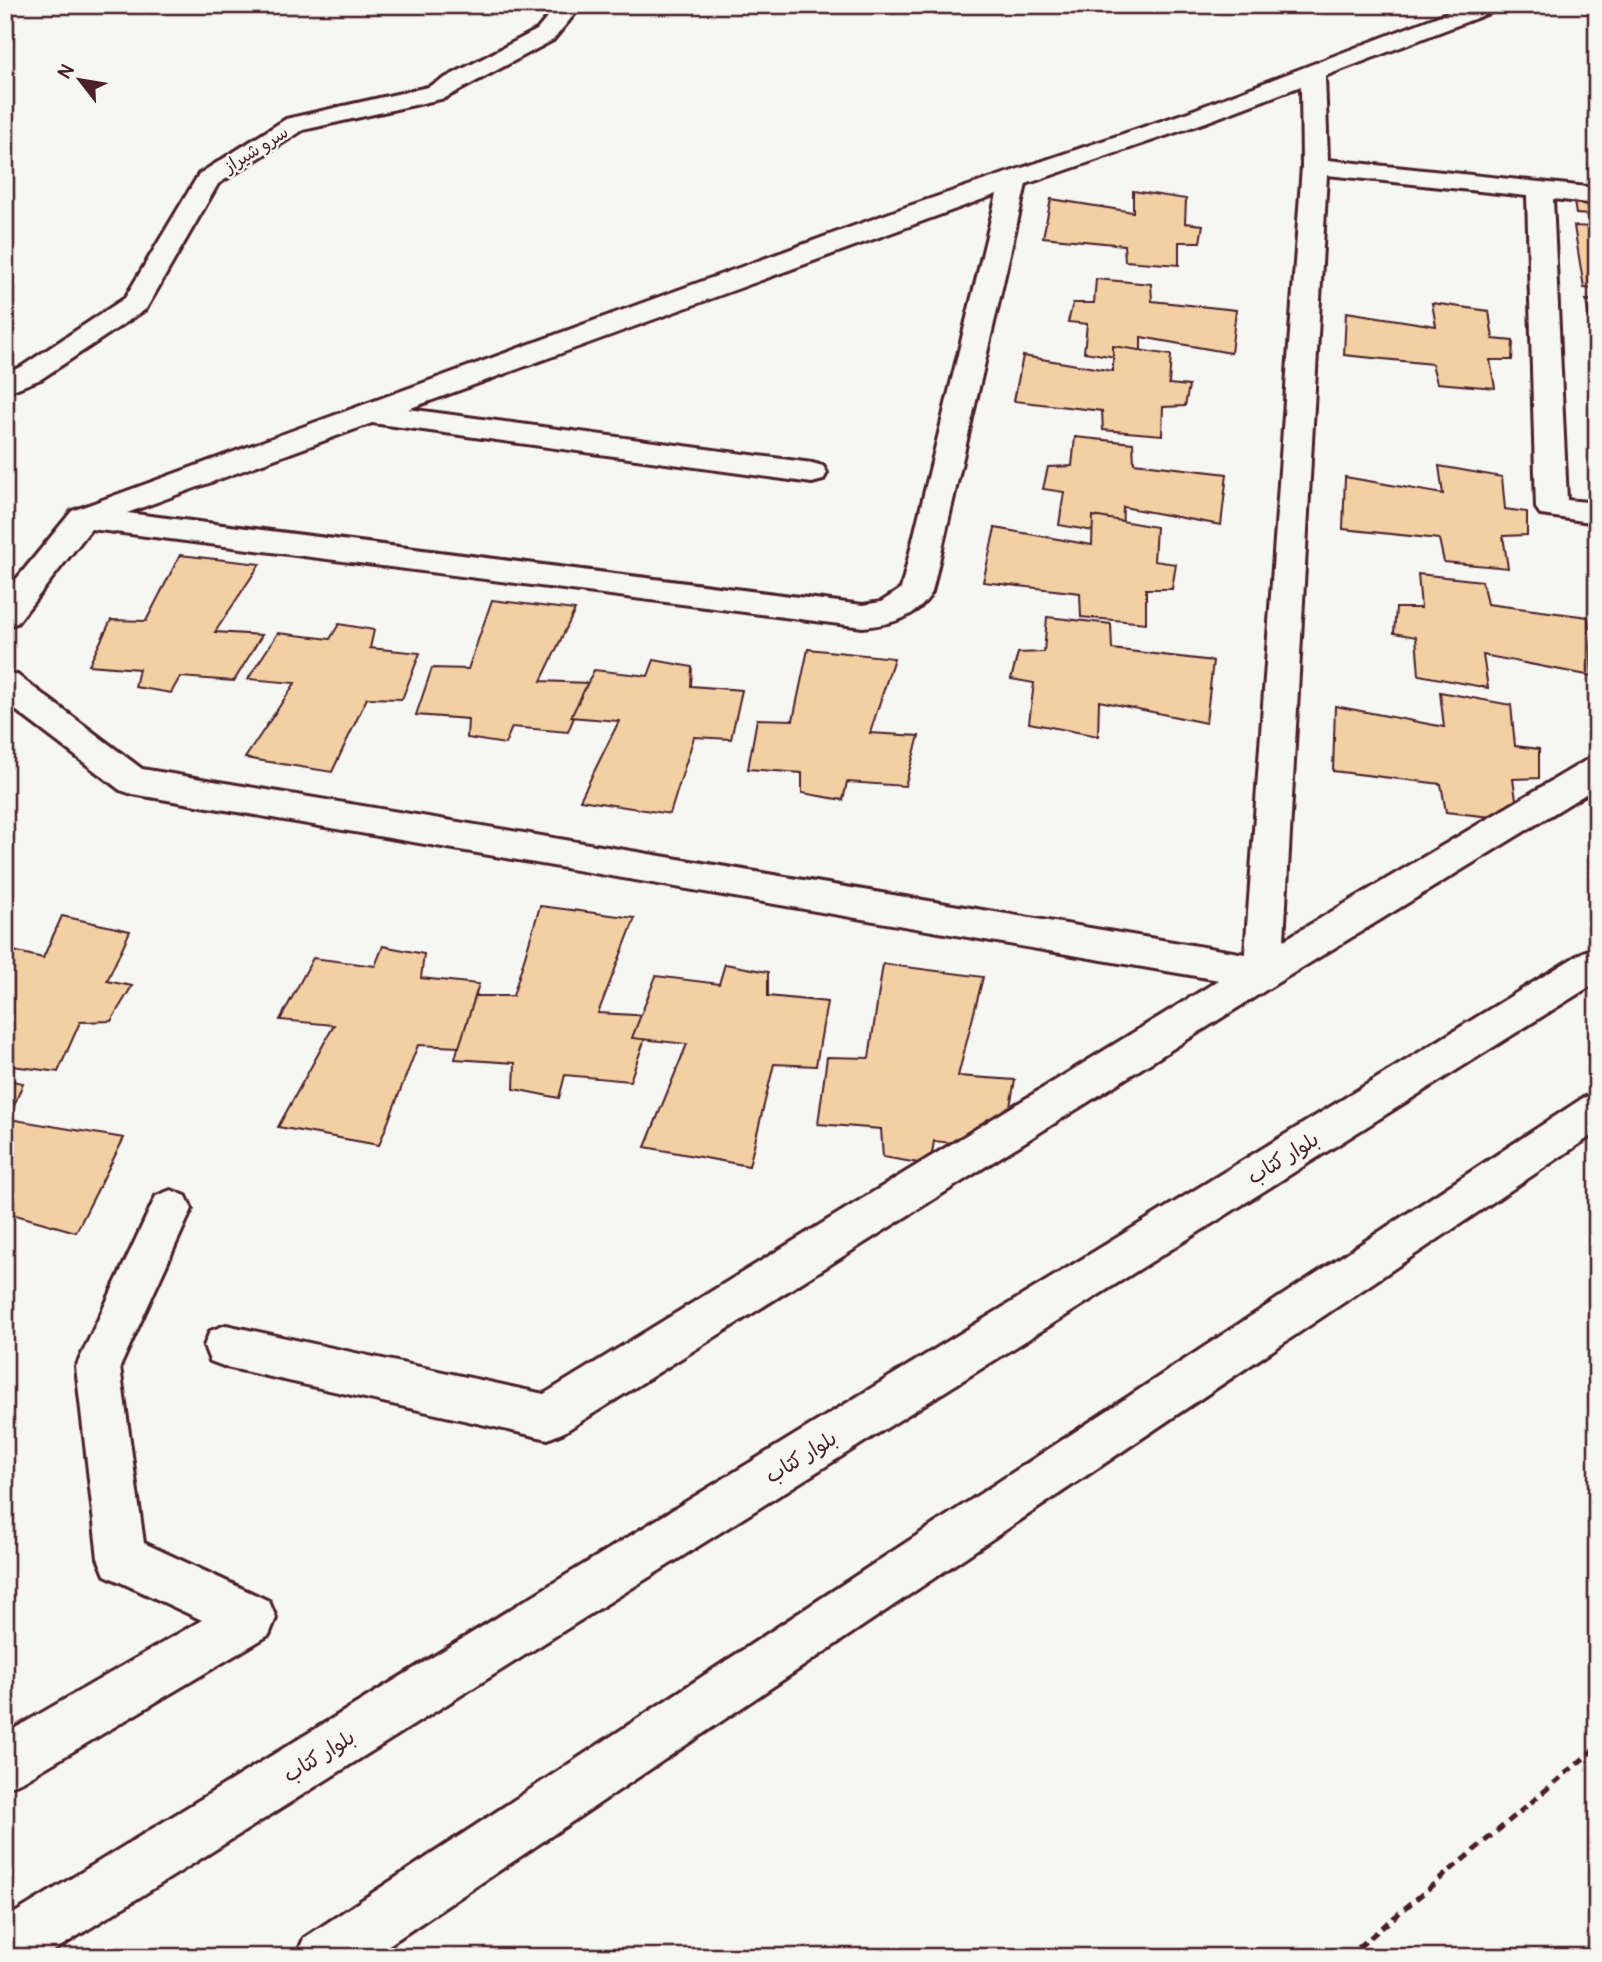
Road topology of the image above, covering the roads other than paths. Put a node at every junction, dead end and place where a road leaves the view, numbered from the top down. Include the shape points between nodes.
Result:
1 (571, 5) edge
2 (1489, 5) edge
3 (1313, 73) junction
4 (1315, 166) junction
5 (1014, 179) junction
6 (1540, 190) junction
7 (1597, 195) edge
8 (5, 384) edge
9 (369, 413) junction
10 (812, 473) dead end
11 (1597, 513) edge
12 (83, 518) junction
13 (5, 615) edge
14 (5, 684) edge
15 (1597, 770) edge
16 (1597, 963) edge
17 (1263, 972) junction
18 (1597, 1110) edge
19 (171, 1209) dead end
20 (226, 1346) dead end
21 (5, 1763) edge
22 (5, 1950) edge
23 (323, 1957) edge

1 - 8 street, سرو شیراز via 545,34 436,93 295,124 208,179 136,303 31,373
2 - 3 street
3 - 4 street
3 - 5 street
4 - 6 street
4 - 17 street
5 - 9 street
5 - 12 street via 916,592 900,609 863,616
6 - 7 street
6 - 11 street via 1552,508
9 - 10 street
9 - 12 street
12 - 13 street
14 - 17 street via 132,781
15 - 17 street
16 - 22 street, بلوار کتاب
17 - 20 street via 548,1417
18 - 23 street
19 - 21 street via 98,1367 122,1558 253,1618

